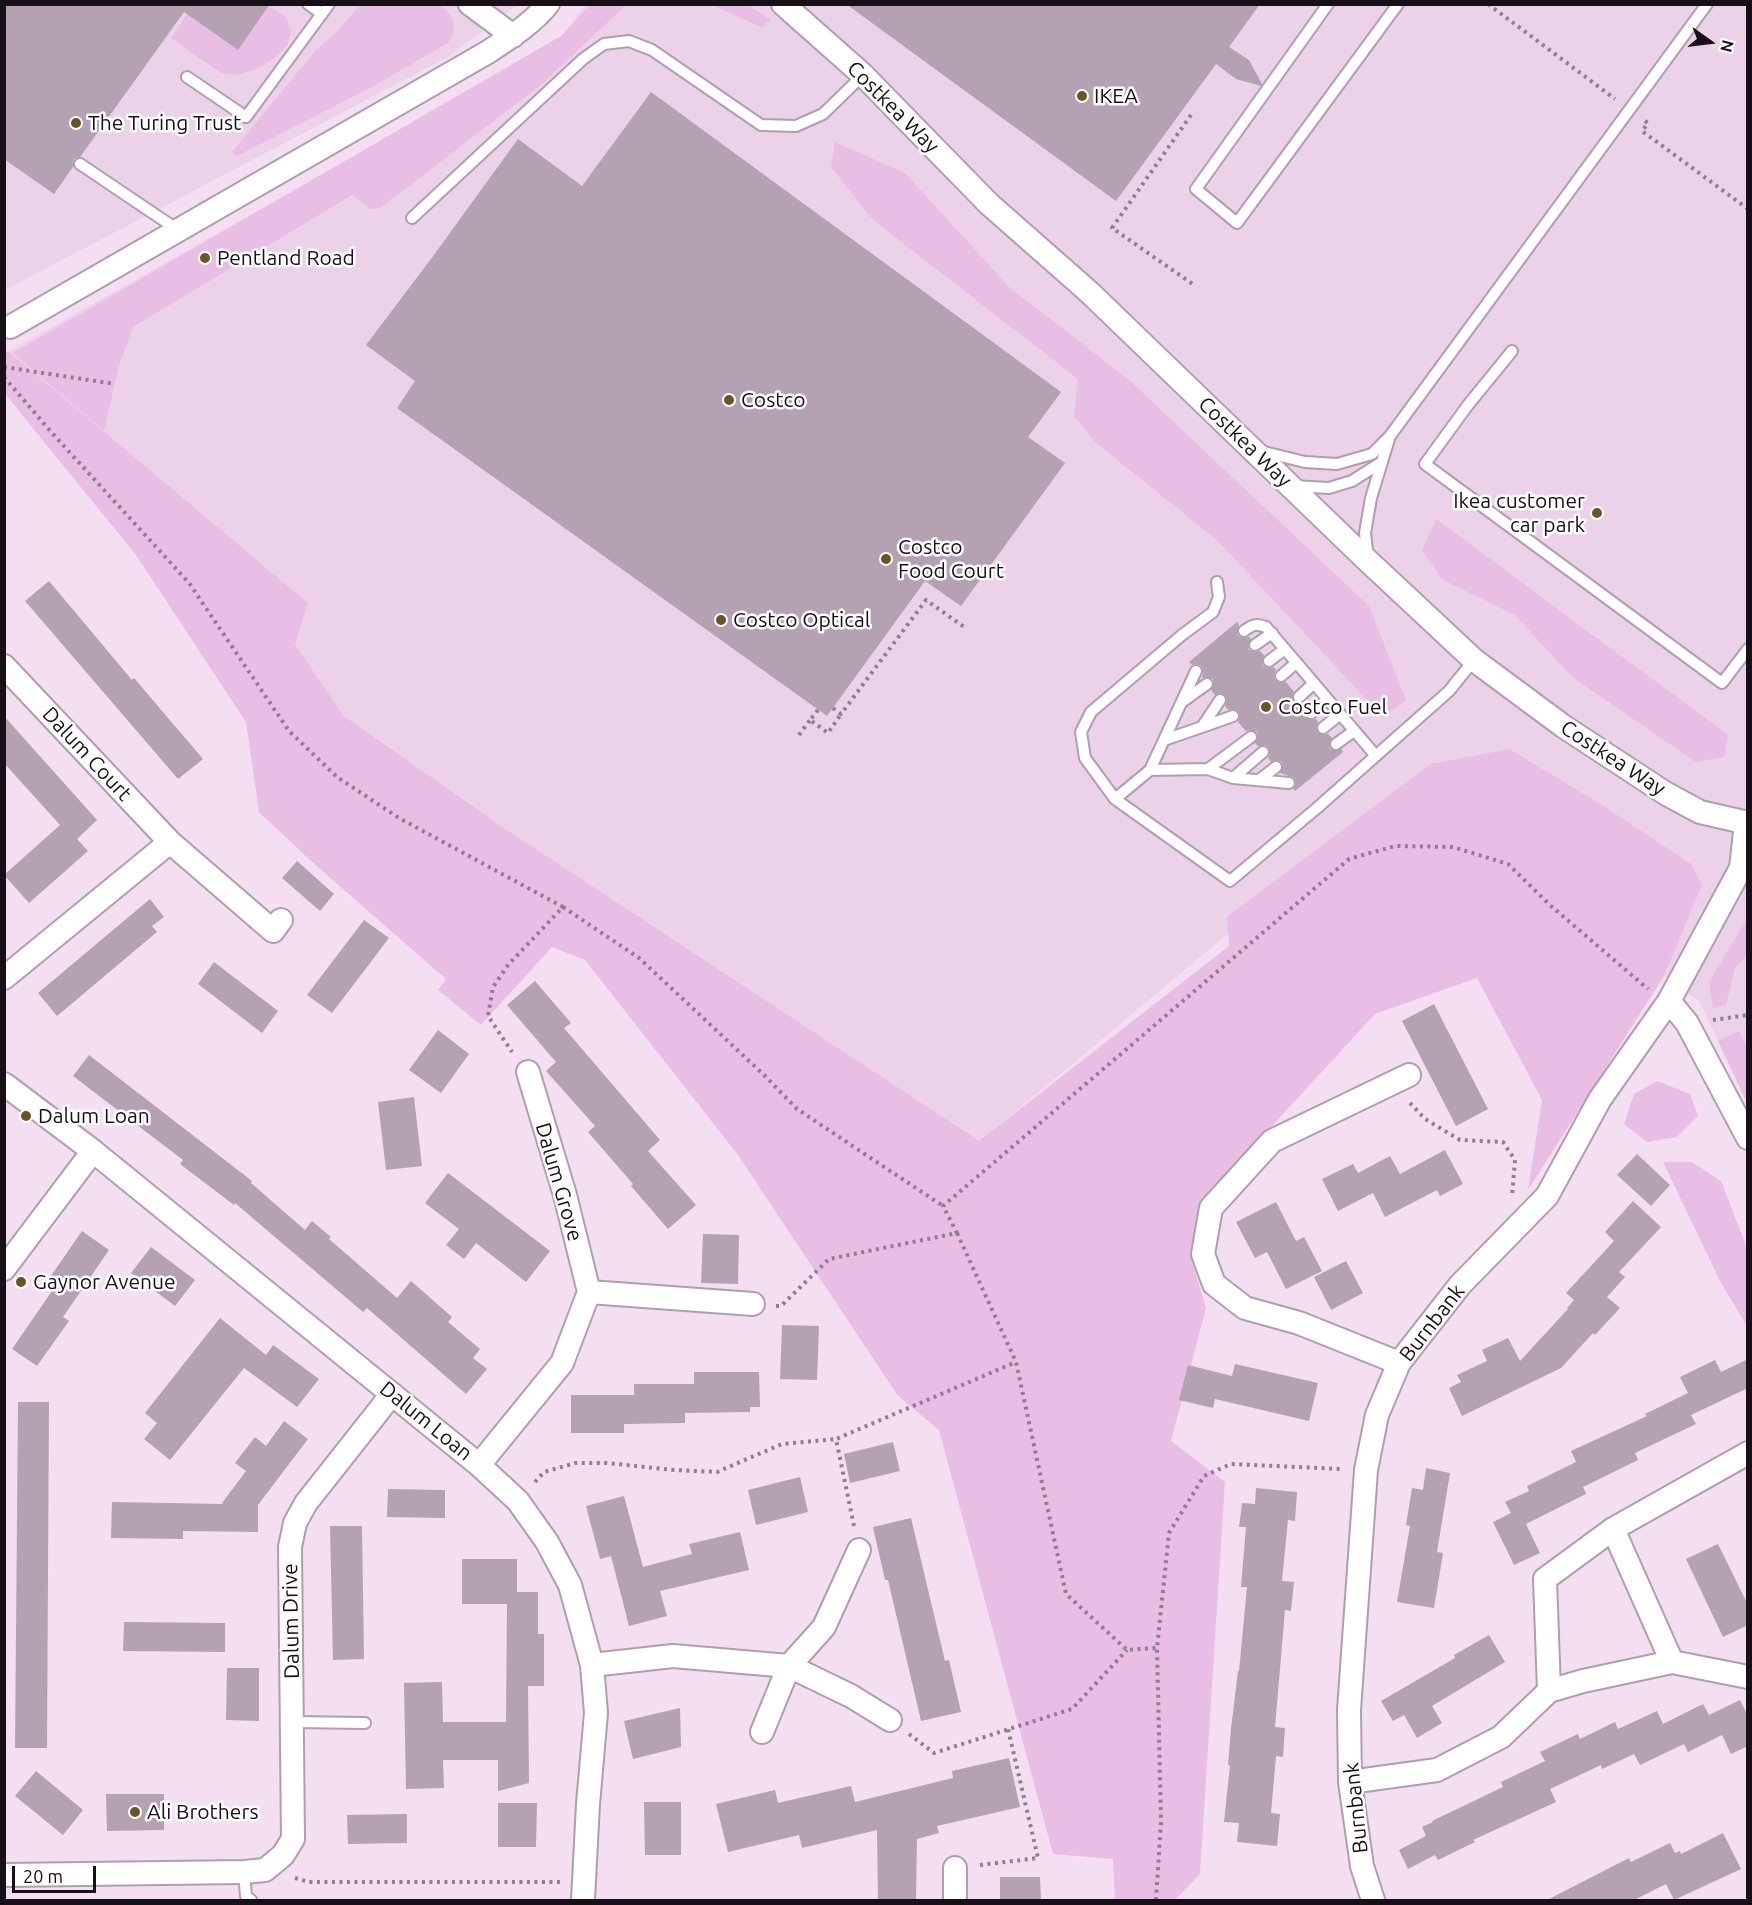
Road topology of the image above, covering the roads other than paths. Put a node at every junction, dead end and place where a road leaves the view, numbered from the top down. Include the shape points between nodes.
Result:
1 (308, 4) edge
2 (329, 4) edge
3 (470, 4) edge
4 (548, 4) edge
5 (783, 4) edge
6 (1328, 4) edge
7 (1707, 4) edge
8 (1397, 5) edge
9 (322, 14) junction
10 (513, 36) junction
11 (863, 75) junction
12 (187, 77) dead end
13 (80, 164) dead end
14 (412, 218) dead end
15 (178, 231) junction
16 (7, 328) edge
17 (1512, 351) dead end
18 (1390, 436) junction
19 (1251, 448) junction
20 (1382, 462) junction
21 (1292, 486) junction
22 (1368, 561) junction
23 (1217, 582) dead end
24 (1244, 631) dead end
25 (1272, 633) junction
26 (1256, 645) dead end
27 (1285, 649) junction
28 (1748, 649) edge
29 (1474, 660) junction
30 (1269, 661) dead end
31 (1296, 663) junction
32 (4, 666) edge
33 (1196, 671) dead end
34 (1281, 676) dead end
35 (1207, 684) dead end
36 (1313, 684) junction
37 (1299, 697) dead end
38 (1220, 700) dead end
39 (1327, 700) junction
40 (1182, 702) junction
41 (1311, 713) dead end
42 (1339, 715) junction
43 (1233, 716) dead end
44 (1202, 728) junction
45 (1323, 728) dead end
46 (1353, 731) junction
47 (1251, 737) dead end
48 (1164, 740) junction
49 (1336, 744) dead end
50 (1263, 752) dead end
51 (1376, 756) junction
52 (1276, 767) dead end
53 (1150, 770) junction
54 (1208, 770) junction
55 (1233, 778) junction
56 (1259, 780) junction
57 (1289, 783) dead end
58 (1115, 799) junction
59 (1747, 823) edge
60 (170, 842) junction
61 (281, 920) dead end
62 (4, 978) edge
63 (1669, 1001) junction
64 (528, 1072) road end
65 (1400, 1079) road end
66 (4, 1084) edge
67 (1748, 1138) edge
68 (93, 1151) junction
69 (4, 1269) edge
70 (589, 1292) junction
71 (753, 1304) road end
72 (1400, 1363) junction
73 (392, 1394) junction
74 (1748, 1453) edge
75 (479, 1465) junction
76 (1613, 1529) junction
77 (859, 1550) road end
78 (1672, 1662) junction
79 (592, 1665) junction
80 (789, 1666) junction
81 (1748, 1677) edge
82 (1549, 1691) junction
83 (890, 1720) road end
84 (293, 1722) junction
85 (365, 1723) dead end
86 (762, 1732) dead end
87 (1350, 1782) junction
88 (955, 1868) road end
89 (255, 1871) junction
90 (4, 1875) edge
91 (584, 1891) edge
92 (251, 1900) edge
93 (955, 1900) edge
94 (1373, 1900) edge

1 - 9 lane
2 - 9 lane
3 - 10 street
4 - 10 street
5 - 11 street, Costkea Way
6 - 8 lane via 1196,189 1237,223
7 - 18 lane
9 - 12 lane via 246,117
10 - 15 street
11 - 14 lane via 823,114 796,126 761,125 652,50 629,41 604,44
11 - 19 street, Costkea Way via 989,204 1089,292
13 - 15 lane
15 - 16 street
17 - 28 lane via 1425,464 1722,683
18 - 19 lane via 1372,454 1337,464 1305,462
18 - 20 lane
19 - 21 street, Costkea Way
20 - 21 lane via 1352,481 1329,488
20 - 22 lane via 1365,532
21 - 22 street, Costkea Way
22 - 29 street, Costkea Way
23 - 58 lane via 1219,597 1213,612 1091,712 1081,732 1085,758
24 - 25 lane via 1259,624
25 - 26 lane
25 - 27 lane
27 - 30 lane
27 - 31 lane
29 - 51 lane via 1449,691
29 - 59 street, Costkea Way via 1563,726 1665,793 1700,812
31 - 34 lane
31 - 36 lane
32 - 60 street, Dalum Court
33 - 40 lane
35 - 40 lane
36 - 37 lane
36 - 39 lane
38 - 44 lane
39 - 41 lane
39 - 42 lane
40 - 48 lane
42 - 45 lane
42 - 46 lane
43 - 44 lane
44 - 48 lane
46 - 49 lane
46 - 51 lane
47 - 54 lane
48 - 53 lane
50 - 55 lane
51 - 58 lane via 1230,881
52 - 56 lane
53 - 54 lane
53 - 58 lane
54 - 55 lane
55 - 56 lane
56 - 57 lane
59 - 63 street, Burnbank via 1741,868
60 - 61 street, Dalum Court via 273,931
60 - 62 street
63 - 67 street via 1687,1023
63 - 72 street, Burnbank via 1600,1099 1547,1196 1460,1285
64 - 70 street, Dalum Grove
65 - 72 street via 1272,1141 1211,1208 1203,1254 1214,1284 1245,1308 1299,1323
66 - 68 street, Dalum Loan
68 - 69 street
68 - 73 street, Dalum Loan
70 - 71 street
70 - 75 street via 562,1363
72 - 87 street, Burnbank via 1377,1415 1366,1470 1349,1710
73 - 75 street, Dalum Loan
73 - 84 street, Dalum Drive via 306,1503 295,1523 290,1547
74 - 76 street
75 - 79 street, Dalum Loan via 518,1501 547,1542 570,1586
76 - 78 street
76 - 82 street via 1545,1579
77 - 80 street via 824,1627
78 - 81 street
78 - 82 street
79 - 80 street via 673,1656
79 - 91 street, Dalum Loan via 596,1713
80 - 83 street
80 - 86 street
82 - 87 street via 1501,1737 1437,1770
84 - 85 lane
84 - 89 street, Dalum Drive via 293,1839 283,1855
87 - 94 street, Burnbank via 1362,1866
88 - 93 street
89 - 90 street
89 - 92 lane via 246,1896

